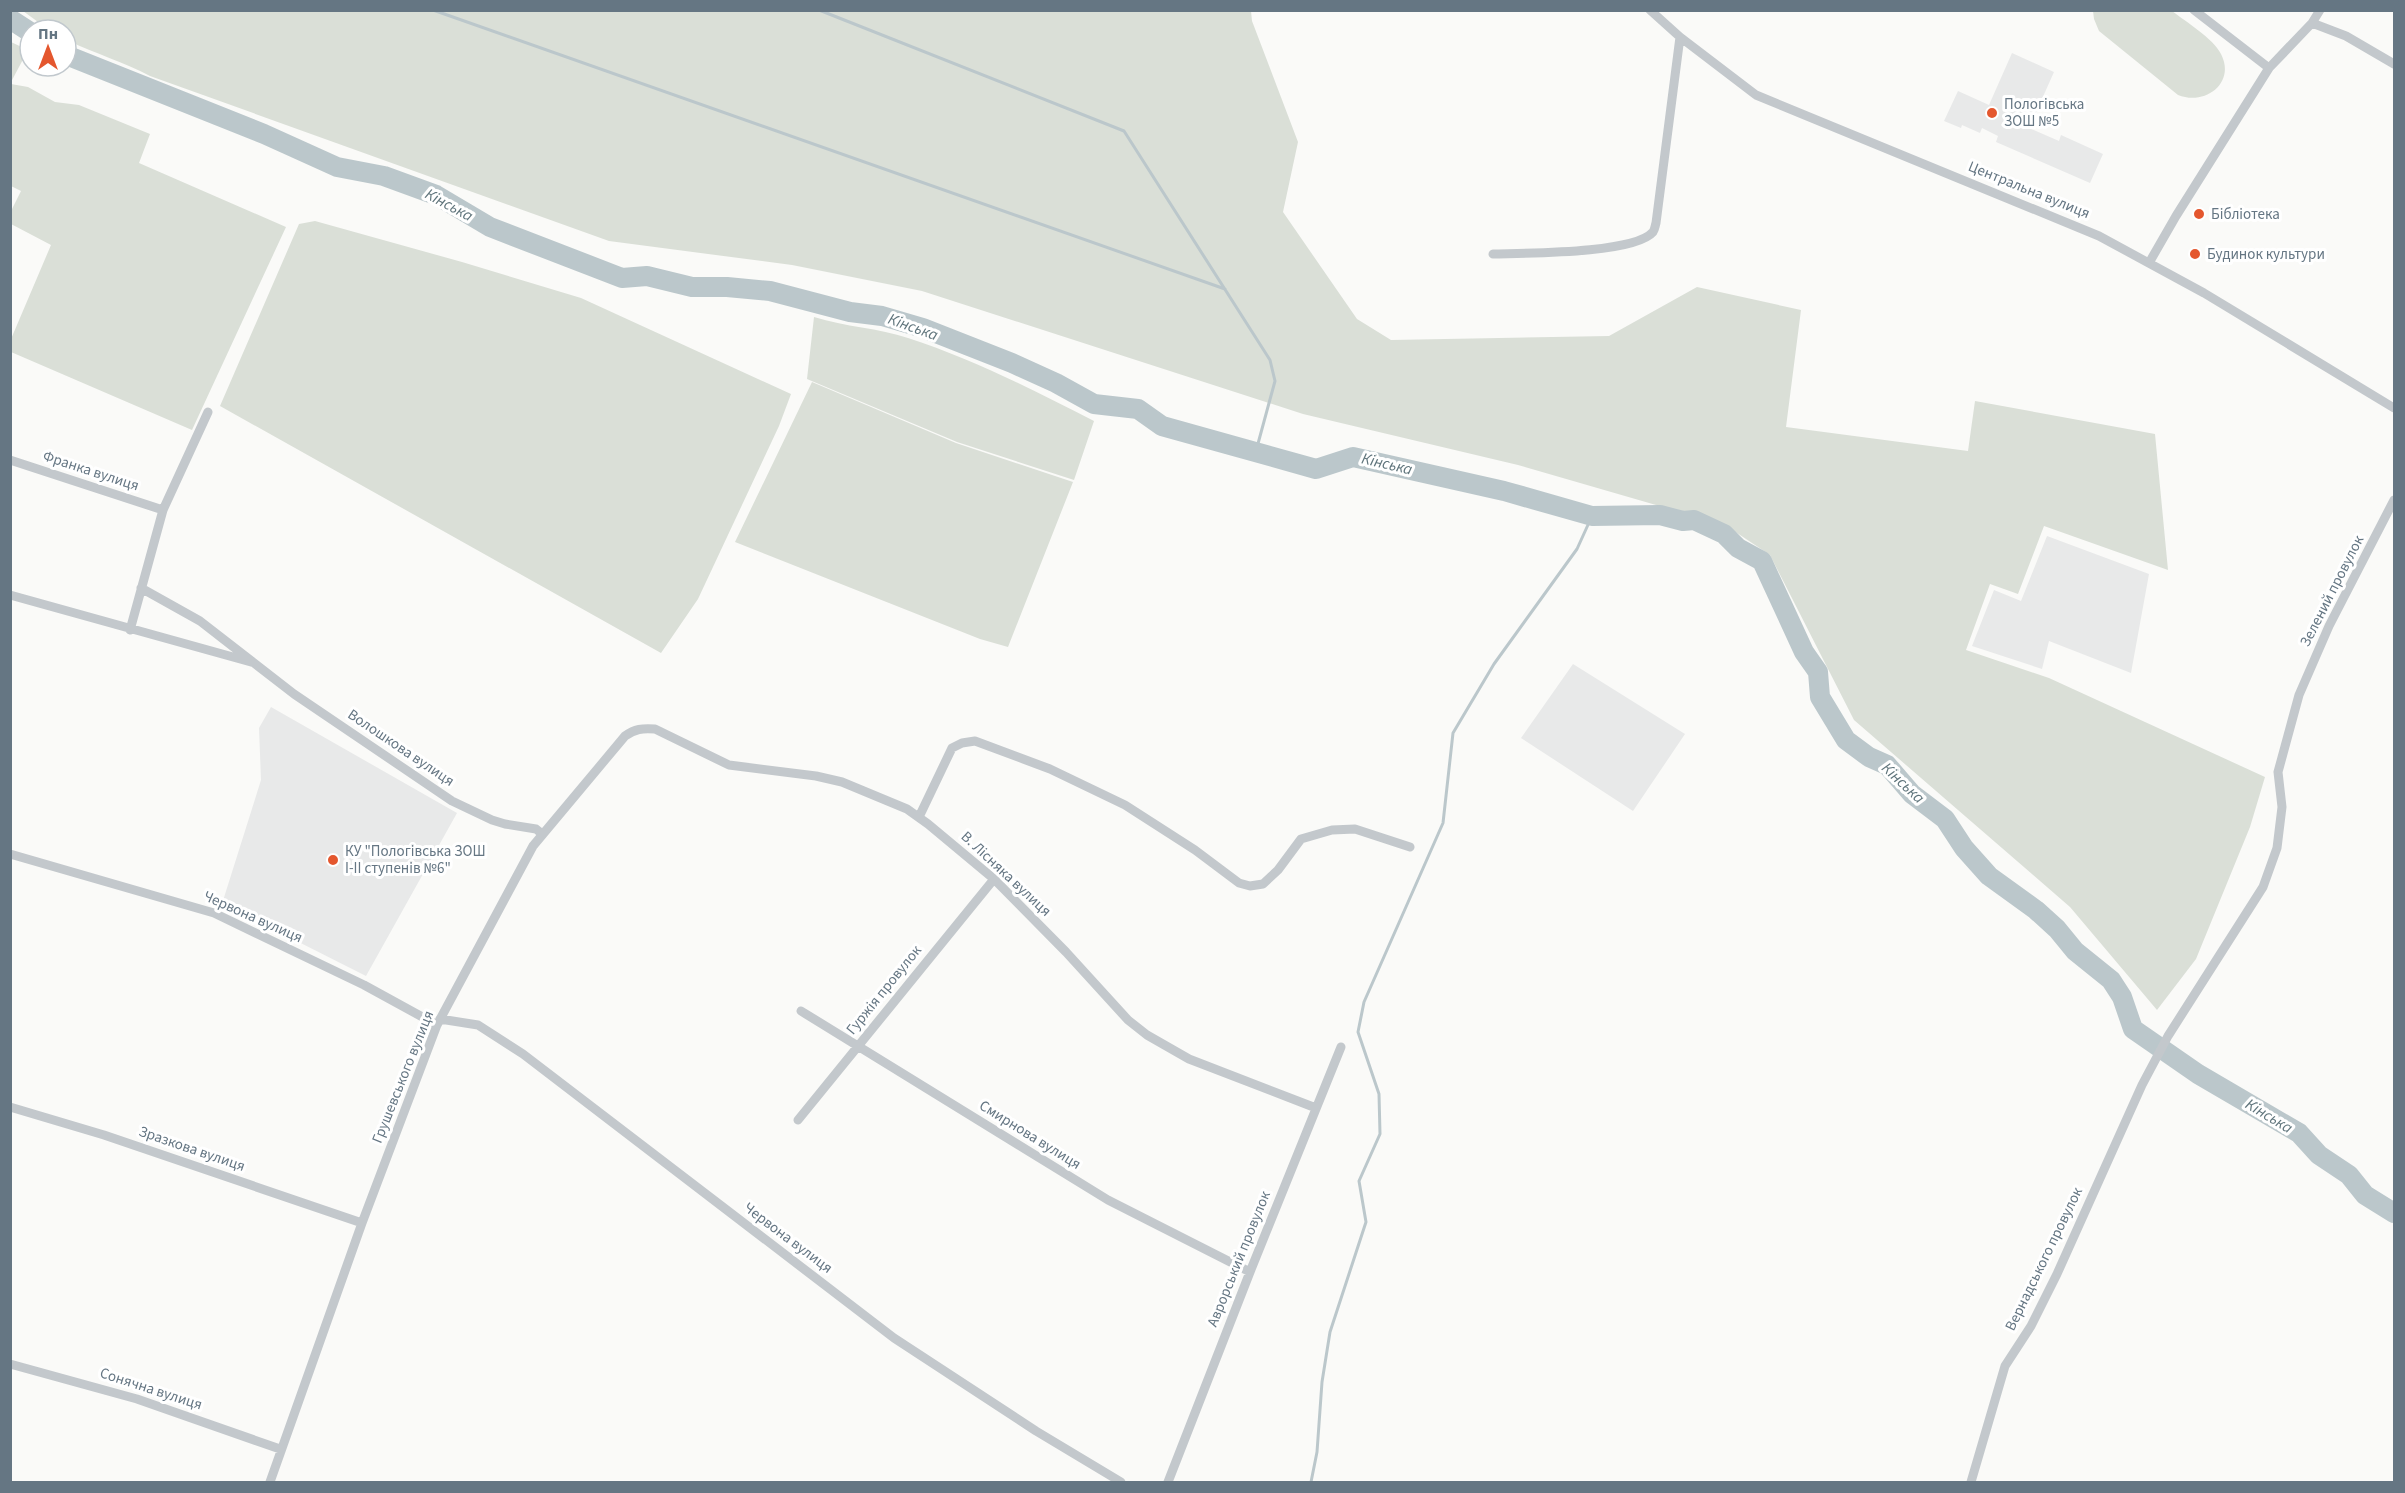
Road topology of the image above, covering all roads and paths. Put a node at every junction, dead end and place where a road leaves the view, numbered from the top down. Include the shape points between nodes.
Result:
1 (1650, 10) edge
2 (2194, 10) edge
3 (2320, 10) edge
4 (2312, 22) junction
5 (1680, 37) junction
6 (2394, 64) edge
7 (2269, 68) junction
8 (1493, 254) dead end
9 (2149, 263) junction
10 (2394, 408) edge
11 (208, 412) dead end
12 (10, 460) edge
13 (2394, 500) edge
14 (163, 510) junction
15 (141, 588) junction
16 (10, 595) edge
17 (130, 630) junction
18 (256, 664) junction
19 (642, 728) joint
20 (919, 817) junction
21 (542, 833) junction
22 (1410, 847) dead end
23 (10, 854) edge
24 (994, 879) junction
25 (801, 1011) dead end
26 (439, 1022) junction
27 (2168, 1036) joint
28 (858, 1046) junction
29 (1341, 1047) dead end
30 (10, 1107) edge
31 (1316, 1108) junction
32 (798, 1120) dead end
33 (362, 1223) junction
34 (1250, 1272) junction
35 (10, 1364) edge
36 (280, 1449) junction
37 (270, 1482) edge
38 (1121, 1482) edge
39 (1168, 1482) edge
40 (1971, 1482) edge

1 - 5 street, Центральна вулиця
2 - 7 street
3 - 4 street
4 - 6 street via 2346,36
4 - 7 street
5 - 8 street via 1653,232 1619,246
5 - 9 street, Центральна вулиця via 1756,95 2099,236
7 - 9 street
9 - 10 street, Центральна вулиця
11 - 14 street
12 - 14 street, Франка вулиця
13 - 27 street, Зелений провулок via 2329,626 2299,695 2278,772 2282,807 2277,848 2263,887
14 - 15 street
15 - 17 street
15 - 18 street, Волошкова вулиця via 201,621
16 - 17 street, Волошкова вулиця
17 - 18 street, Волошкова вулиця
18 - 21 street, Волошкова вулиця via 452,801 492,820
19 - 20 street, В. Лісняка вулиця via 655,729 729,765 843,782
19 - 21 street, Грушевського вулиця via 625,736
20 - 22 street via 952,748 975,741 1050,769 1125,805 1239,883 1250,886 1263,884 1301,839 1332,830 1355,829
20 - 24 street, В. Лісняка вулиця
21 - 26 street, Грушевського вулиця
23 - 26 street, Червона вулиця via 214,913
24 - 28 street, Гуржія провулок
24 - 31 street, В. Лісняка вулиця via 1128,1020 1147,1035 1189,1059
25 - 28 street, Смирнова вулиця
26 - 33 street, Грушевського вулиця
26 - 38 street, Червона вулиця via 478,1025 506,1041 894,1338
27 - 40 street, Вернадського провулок via 2057,1274 2006,1366
28 - 32 street, Гуржія провулок
28 - 34 street, Смирнова вулиця via 1108,1200
29 - 31 street, Аврорський провулок
30 - 33 street, Зразкова вулиця
31 - 34 street, Аврорський провулок
33 - 36 street, Грушевського вулиця
34 - 39 street, Аврорський провулок
35 - 36 street, Сонячна вулиця via 137,1399
36 - 37 street, Грушевського вулиця

